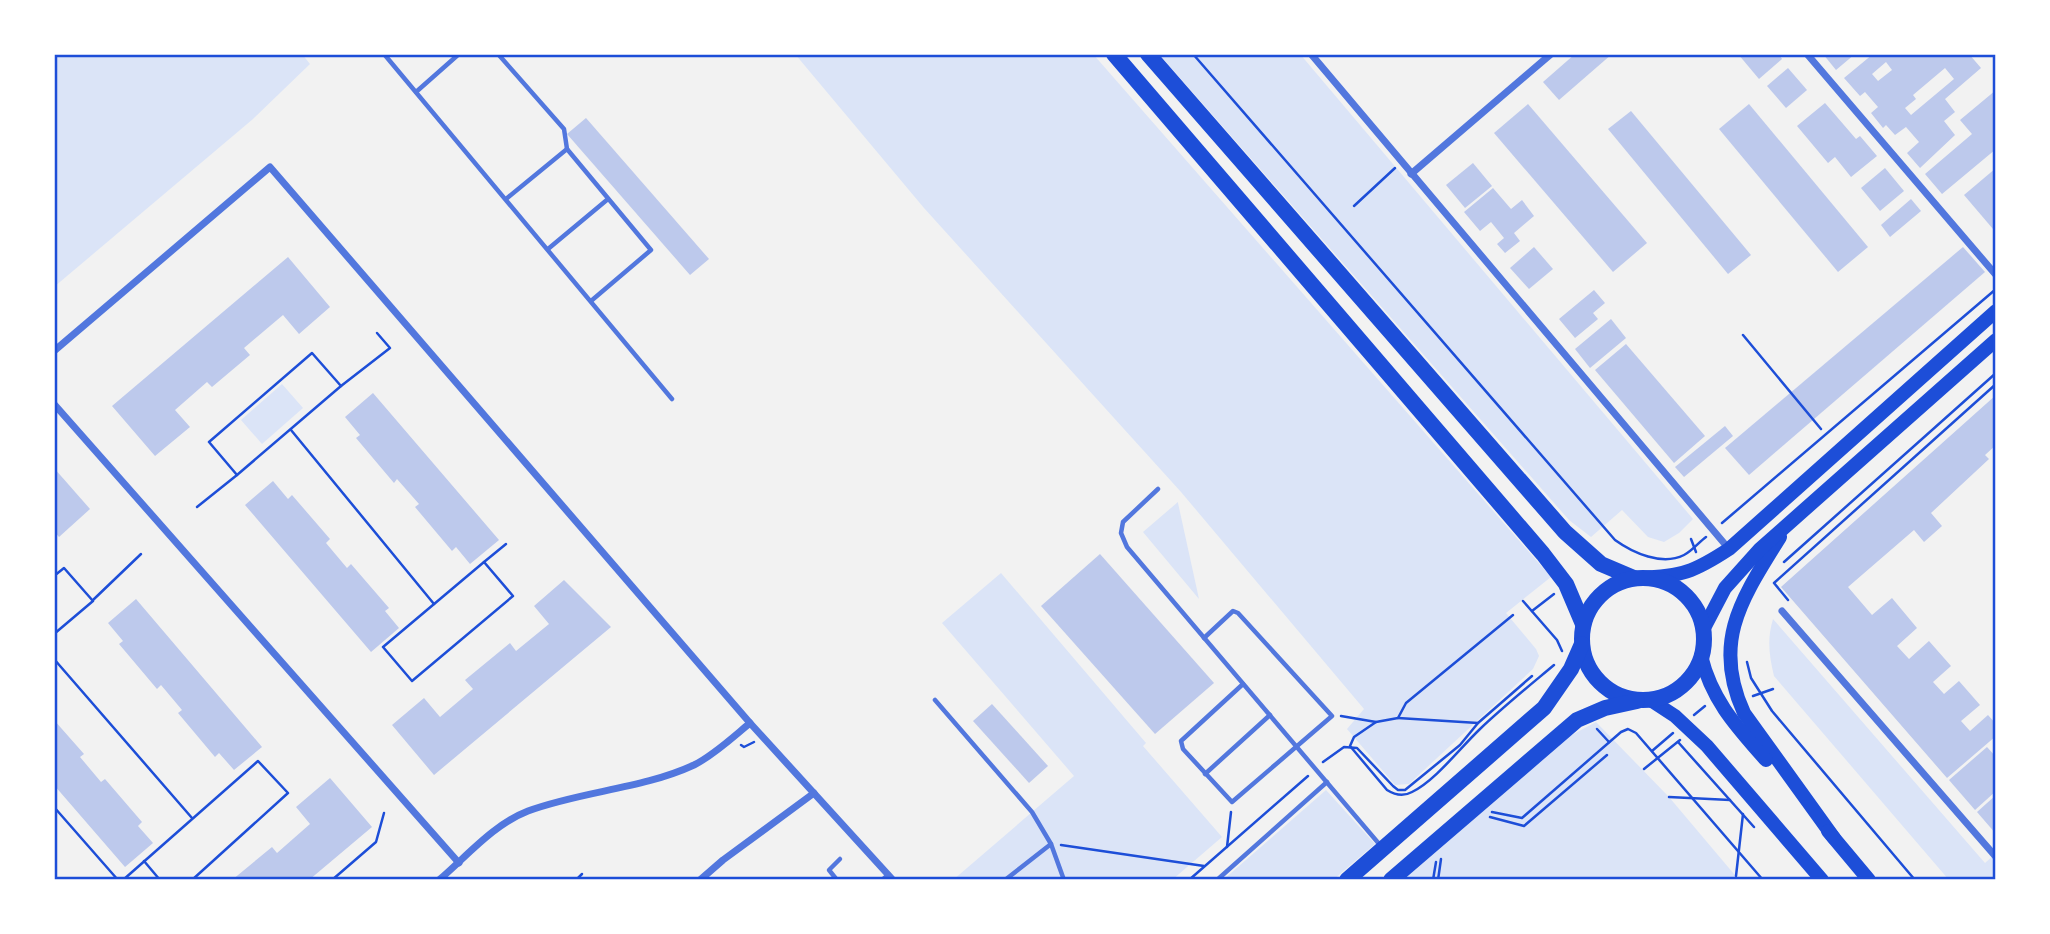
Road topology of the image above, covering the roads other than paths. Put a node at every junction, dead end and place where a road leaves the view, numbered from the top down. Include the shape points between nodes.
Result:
1 (384, 54) edge
2 (459, 54) edge
3 (498, 54) edge
4 (1114, 54) edge
5 (1148, 54) edge
6 (1311, 54) edge
7 (1551, 54) edge
8 (1807, 54) edge
9 (416, 92) junction
10 (566, 149) junction
11 (1411, 174) junction
12 (608, 198) junction
13 (506, 199) junction
14 (548, 249) junction
15 (1996, 275) edge
16 (591, 301) junction
17 (1996, 311) edge
18 (1996, 340) edge
19 (54, 351) edge
20 (672, 399) dead end
21 (54, 404) edge
22 (1158, 489) dead end
23 (1788, 523) junction
24 (1729, 549) junction
25 (1637, 578) junction
26 (1782, 611) dead end
27 (1583, 624) junction
28 (1703, 630) junction
29 (1204, 638) junction
30 (1582, 644) junction
31 (1701, 656) junction
32 (1243, 684) junction
33 (1646, 699) junction
34 (934, 700) dead end
35 (1270, 715) junction
36 (750, 723) junction
37 (1297, 747) junction
38 (1205, 775) junction
39 (1327, 782) junction
40 (814, 793) junction
41 (1834, 838) junction
42 (1051, 844) junction
43 (1383, 848) junction
44 (1996, 857) edge
45 (840, 859) dead end
46 (459, 863) junction
47 (888, 878) edge
48 (439, 880) edge
49 (700, 880) edge
50 (837, 880) edge
51 (1005, 880) edge
52 (1064, 880) edge
53 (1217, 880) edge
54 (1347, 880) edge
55 (1391, 880) edge
56 (1822, 880) edge
57 (1870, 880) edge

1 - 9 lane
2 - 9 lane
3 - 10 lane via 564,129
4 - 27 main road via 1543,554 1566,584
5 - 25 main road via 1565,532 1601,564
6 - 11 street
7 - 11 street
8 - 15 street
9 - 13 lane
10 - 12 lane
10 - 13 lane
11 - 24 street
12 - 14 lane
12 - 16 lane via 651,250
13 - 14 lane
14 - 16 lane
16 - 20 lane
17 - 24 main road
18 - 23 main road
19 - 36 street via 270,167
21 - 46 street
22 - 29 lane via 1123,522 1121,533 1127,547
23 - 28 main road via 1725,588
23 - 41 main road via 1740,605 1731,631 1730,659 1744,713
24 - 25 main road via 1673,576
25 - 27 main road via 1602,594
25 - 28 main road via 1662,581 1682,592 1696,609
26 - 44 street
27 - 30 main road
28 - 31 main road
29 - 32 lane
29 - 37 lane via 1228,614 1238,613 1332,716
30 - 33 main road via 1587,663 1605,687 1623,696
30 - 43 main road via 1544,708
31 - 33 main road via 1681,686
31 - 41 main road via 1710,688 1727,713
32 - 35 lane
32 - 38 lane via 1181,741 1183,750
33 - 55 main road via 1577,720
33 - 56 main road via 1684,724 1706,746
34 - 42 lane via 1032,812
35 - 37 lane
35 - 38 lane
36 - 40 street
36 - 46 street via 696,764 526,812
37 - 38 lane via 1232,802
37 - 39 lane
39 - 43 lane
39 - 53 lane
40 - 47 street
40 - 49 street
41 - 57 main road
42 - 51 lane
42 - 52 lane
43 - 54 main road
45 - 50 lane via 829,870
46 - 48 street

